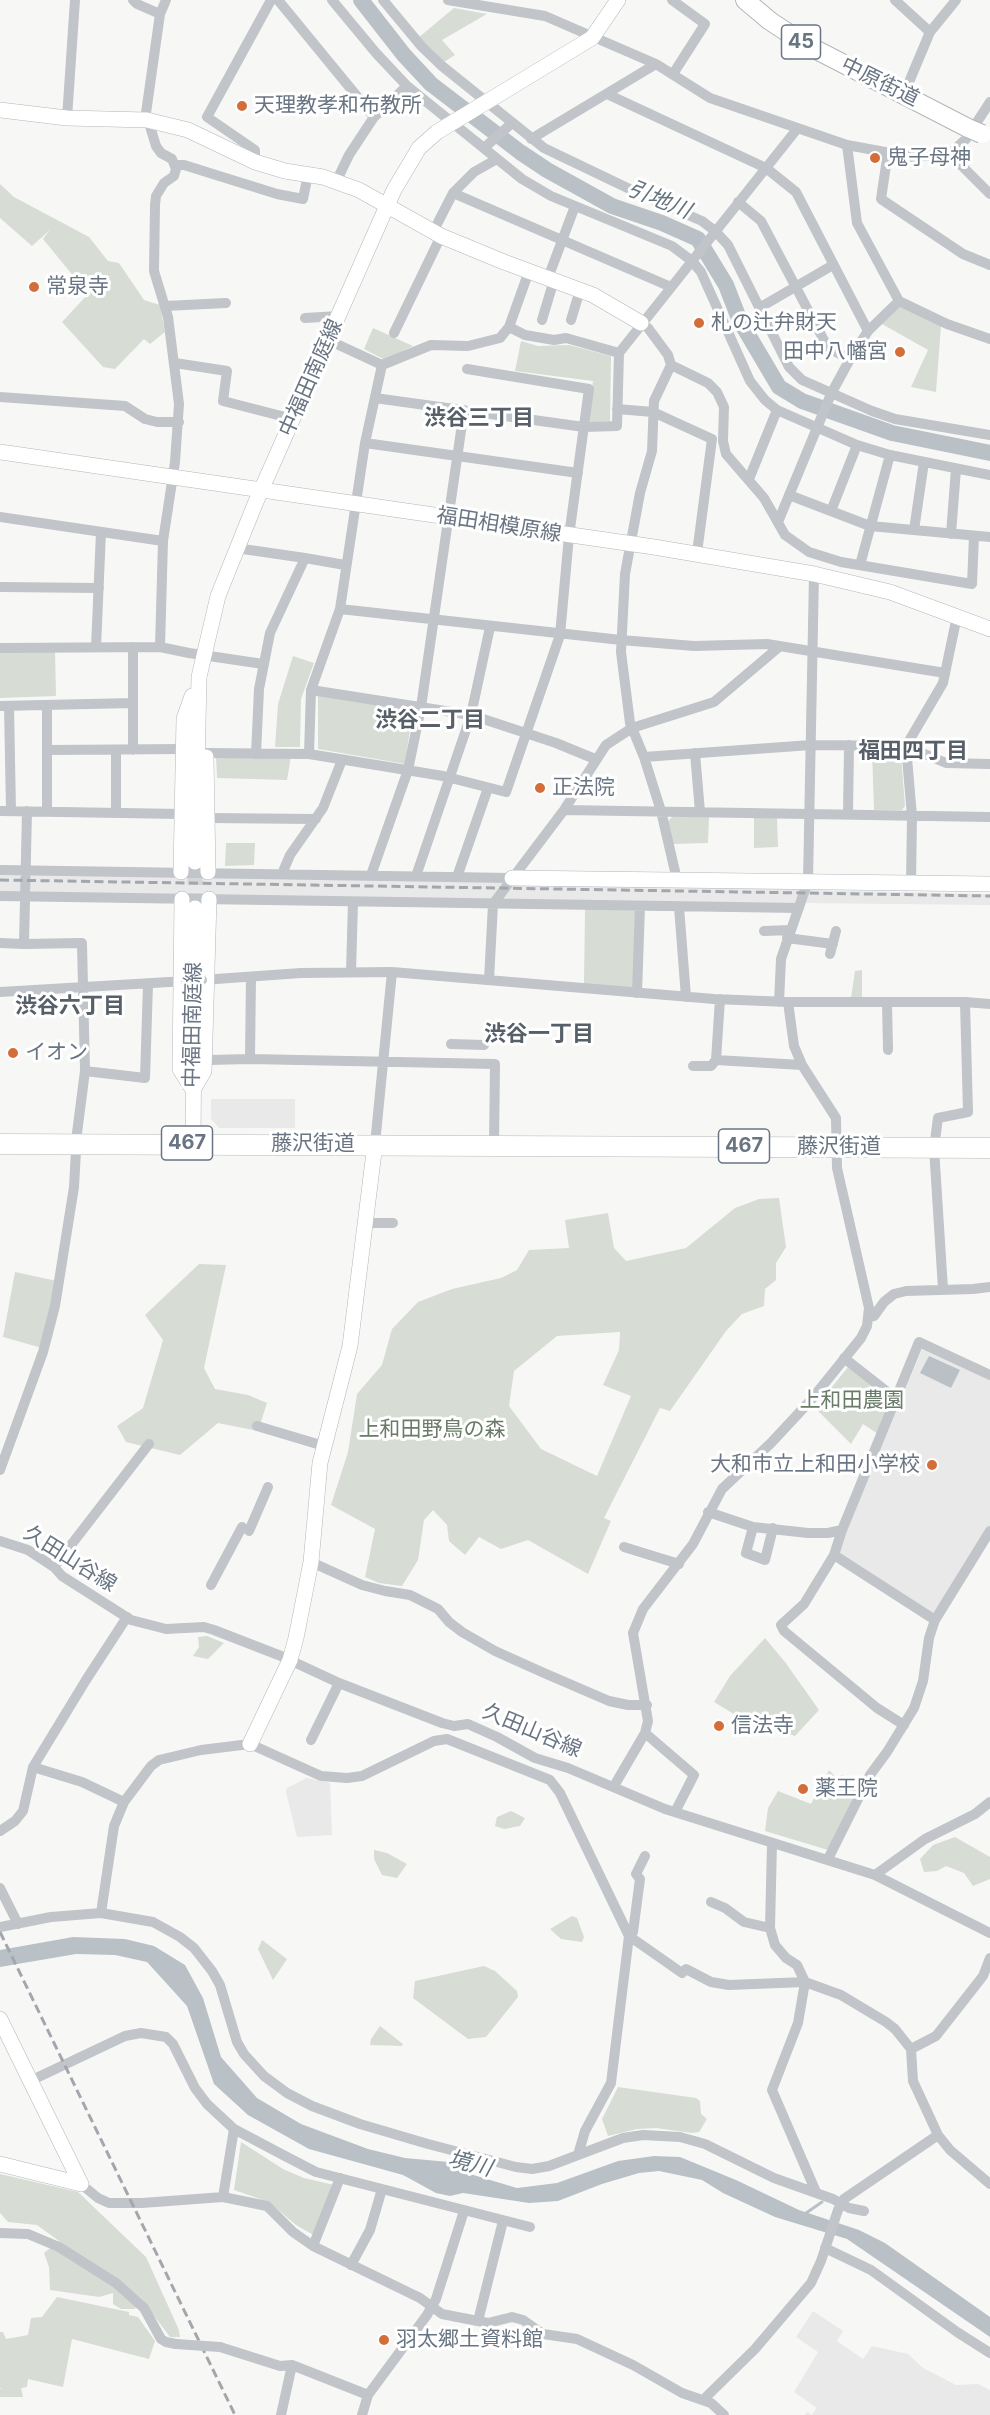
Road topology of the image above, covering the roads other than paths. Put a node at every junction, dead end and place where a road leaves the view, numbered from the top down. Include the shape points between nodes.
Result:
1 (75, 0) edge
2 (133, 0) edge
3 (166, 0) edge
4 (271, 0) edge
5 (278, 0) edge
6 (332, 0) edge
7 (383, 0) edge
8 (448, 0) edge
9 (618, 0) edge
10 (672, 0) edge
11 (745, 0) edge
12 (895, 0) edge
13 (956, 0) edge
14 (480, 3) edge
15 (160, 14) junction
16 (930, 32) junction
17 (592, 38) junction
18 (656, 64) junction
19 (673, 74) junction
20 (407, 86) junction
21 (607, 94) junction
22 (904, 94) junction
23 (990, 102) edge
24 (482, 104) junction
25 (0, 110) edge
26 (374, 117) junction
27 (68, 118) junction
28 (147, 120) junction
29 (457, 120) junction
30 (510, 126) junction
31 (797, 129) junction
32 (980, 133) edge
33 (531, 139) junction
34 (487, 145) junction
35 (847, 145) junction
36 (888, 152) junction
37 (950, 154) junction
38 (496, 159) junction
39 (255, 162) junction
40 (176, 165) junction
41 (766, 168) junction
42 (308, 174) junction
43 (336, 182) junction
44 (453, 193) junction
45 (990, 194) edge
46 (738, 202) junction
47 (387, 206) junction
48 (575, 206) junction
49 (437, 234) junction
50 (713, 234) junction
51 (562, 240) junction
52 (695, 257) junction
53 (833, 265) junction
54 (990, 265) edge
55 (529, 271) junction
56 (551, 279) junction
57 (797, 286) junction
58 (670, 287) junction
59 (580, 290) junction
60 (899, 301) junction
61 (226, 303) dead end
62 (165, 306) junction
63 (759, 308) junction
64 (339, 315) junction
65 (305, 318) dead end
66 (542, 320) dead end
67 (571, 320) dead end
68 (641, 323) junction
69 (509, 327) junction
70 (868, 331) junction
71 (394, 333) dead end
72 (990, 339) edge
73 (328, 340) junction
74 (619, 353) junction
75 (850, 359) junction
76 (175, 363) junction
77 (382, 365) junction
78 (671, 365) junction
79 (467, 369) dead end
80 (0, 397) edge
81 (830, 397) junction
82 (375, 398) junction
83 (617, 409) junction
84 (464, 410) junction
85 (777, 410) junction
86 (652, 412) junction
87 (293, 418) junction
88 (179, 422) junction
89 (819, 423) junction
90 (584, 427) junction
91 (990, 435) edge
92 (364, 443) junction
93 (857, 445) junction
94 (0, 452) edge
95 (890, 455) junction
96 (457, 456) junction
97 (924, 462) junction
98 (956, 469) junction
99 (578, 473) junction
100 (990, 475) edge
101 (172, 478) junction
102 (749, 478) junction
103 (261, 491) junction
104 (789, 495) junction
105 (354, 505) junction
106 (831, 511) junction
107 (0, 517) edge
108 (448, 518) junction
109 (778, 522) junction
110 (870, 526) junction
111 (914, 530) junction
112 (101, 532) junction
113 (951, 534) junction
114 (569, 536) junction
115 (974, 536) junction
116 (990, 537) edge
117 (163, 541) junction
118 (631, 544) junction
119 (236, 548) junction
120 (697, 554) junction
121 (305, 558) junction
122 (345, 565) junction
123 (860, 565) junction
124 (814, 574) junction
125 (0, 587) edge
126 (99, 588) junction
127 (340, 609) junction
128 (957, 616) junction
129 (433, 621) junction
130 (490, 627) junction
131 (990, 629) edge
132 (560, 634) junction
133 (621, 640) junction
134 (159, 646) junction
135 (96, 647) junction
136 (133, 647) junction
137 (779, 647) junction
138 (0, 648) edge
139 (812, 652) junction
140 (203, 655) junction
141 (263, 664) junction
142 (945, 673) junction
143 (199, 677) junction
144 (311, 690) junction
145 (133, 704) junction
146 (47, 705) junction
147 (4, 706) edge
148 (421, 707) junction
149 (471, 715) junction
150 (632, 728) junction
151 (526, 733) junction
152 (811, 745) junction
153 (849, 745) junction
154 (906, 746) junction
155 (184, 749) junction
156 (47, 750) junction
157 (116, 750) junction
158 (133, 750) junction
159 (206, 753) junction
160 (695, 753) junction
161 (256, 754) junction
162 (309, 754) junction
163 (644, 757) junction
164 (596, 759) junction
165 (342, 760) junction
166 (990, 764) edge
167 (408, 770) junction
168 (449, 779) junction
169 (488, 788) junction
170 (564, 810) junction
171 (5, 811) edge
172 (27, 811) junction
173 (661, 811) junction
174 (47, 812) junction
175 (700, 812) junction
176 (116, 813) junction
177 (809, 813) junction
178 (182, 814) junction
179 (849, 814) junction
180 (912, 816) junction
181 (990, 817) edge
182 (207, 818) junction
183 (316, 819) junction
184 (195, 862) tunnel mouth
185 (0, 870) edge
186 (26, 871) junction
187 (181, 872) junction
188 (208, 872) junction
189 (282, 874) junction
190 (371, 875) junction
191 (416, 876) junction
192 (457, 877) junction
193 (513, 878) junction
194 (677, 880) junction
195 (808, 881) junction
196 (911, 883) junction
197 (990, 884) edge
198 (0, 896) edge
199 (25, 896) junction
200 (209, 898) junction
201 (182, 899) junction
202 (353, 902) junction
203 (493, 904) junction
204 (640, 906) junction
205 (679, 907) junction
206 (195, 908) tunnel mouth
207 (799, 908) junction
208 (764, 931) dead end
209 (836, 931) dead end
210 (788, 934) junction
211 (0, 944) edge
212 (24, 944) junction
213 (351, 972) junction
214 (392, 972) junction
215 (251, 977) junction
216 (204, 980) junction
217 (489, 980) junction
218 (184, 981) junction
219 (148, 984) junction
220 (83, 986) junction
221 (0, 992) edge
222 (637, 993) junction
223 (686, 997) junction
224 (720, 999) junction
225 (784, 1002) junction
226 (887, 1002) junction
227 (965, 1002) junction
228 (990, 1004) edge
229 (451, 1044) dead end
230 (467, 1044) junction
231 (484, 1045) dead end
232 (888, 1050) dead end
233 (250, 1059) junction
234 (717, 1059) junction
235 (209, 1060) dead end
236 (383, 1061) junction
237 (467, 1064) junction
238 (802, 1065) junction
239 (693, 1066) dead end
240 (85, 1071) junction
241 (193, 1090) junction
242 (193, 1143) junction
243 (0, 1144) edge
244 (76, 1144) junction
245 (375, 1144) junction
246 (494, 1145) junction
247 (836, 1147) junction
248 (934, 1148) junction
249 (990, 1148) edge
250 (366, 1223) junction
251 (393, 1223) dead end
252 (990, 1287) edge
253 (944, 1288) junction
254 (868, 1317) junction
255 (844, 1358) junction
256 (990, 1375) edge
257 (896, 1398) junction
258 (257, 1426) dead end
259 (149, 1444) dead end
260 (324, 1446) junction
261 (0, 1470) edge
262 (268, 1487) dead end
263 (708, 1512) junction
264 (753, 1527) junction
265 (773, 1528) junction
266 (842, 1530) junction
267 (990, 1531) edge
268 (0, 1541) edge
269 (624, 1547) dead end
270 (834, 1555) junction
271 (311, 1562) junction
272 (679, 1564) junction
273 (54, 1567) junction
274 (211, 1585) dead end
275 (128, 1617) junction
276 (935, 1620) junction
277 (290, 1660) junction
278 (339, 1683) junction
279 (647, 1705) junction
280 (904, 1725) junction
281 (645, 1733) junction
282 (311, 1740) dead end
283 (250, 1744) junction
284 (33, 1767) junction
285 (614, 1786) junction
286 (124, 1802) junction
287 (990, 1802) edge
288 (675, 1812) junction
289 (0, 1831) edge
290 (772, 1844) junction
291 (645, 1856) dead end
292 (828, 1859) junction
293 (875, 1875) junction
294 (0, 1887) edge
295 (711, 1902) dead end
296 (101, 1913) junction
297 (18, 1924) junction
298 (0, 1927) edge
299 (770, 1928) junction
300 (990, 1933) edge
301 (631, 1934) junction
302 (990, 1958) edge
303 (805, 1982) junction
304 (0, 2019) edge
305 (911, 2049) junction
306 (30, 2081) junction
307 (234, 2129) junction
308 (939, 2135) junction
309 (578, 2155) junction
310 (0, 2164) edge
311 (340, 2178) junction
312 (81, 2184) junction
313 (990, 2184) edge
314 (382, 2189) junction
315 (816, 2193) junction
316 (223, 2197) junction
317 (839, 2206) junction
318 (464, 2211) junction
319 (864, 2211) dead end
320 (503, 2221) junction
321 (530, 2228) dead end
322 (0, 2233) edge
323 (313, 2246) junction
324 (826, 2247) junction
325 (351, 2265) junction
326 (432, 2307) junction
327 (478, 2321) junction
328 (990, 2353) edge
329 (292, 2365) junction
330 (368, 2395) junction
331 (704, 2399) junction
332 (281, 2415) edge
333 (362, 2415) edge
334 (724, 2415) edge

1 - 27 street
2 - 15 street
3 - 15 street
4 - 39 street via 207,117 255,150
5 - 26 street
6 - 20 street
7 - 24 street via 422,48
8 - 14 street
9 - 17 street, 中福田南庭線
10 - 19 street via 705,24
11 - 22 main road, 中原街道 / 45 via 805,44
12 - 16 street
13 - 16 street
14 - 17 street via 545,16
15 - 28 street
16 - 22 street
17 - 18 street
17 - 24 street, 中福田南庭線
18 - 19 street
18 - 21 street
19 - 31 street via 710,98
20 - 26 street
20 - 29 street
21 - 33 street
21 - 41 street
22 - 32 main road, 中原街道 / 45
23 - 37 street via 966,139
24 - 29 street, 中福田南庭線
24 - 30 street
25 - 27 street
26 - 43 street
27 - 28 street
28 - 39 street via 188,130
28 - 40 street via 156,146
29 - 34 street
29 - 47 street, 中福田南庭線 via 419,148
30 - 33 street
30 - 34 street
31 - 35 street
31 - 41 street
33 - 50 street via 553,154 702,221
34 - 38 street
35 - 36 street
35 - 60 street via 857,223
36 - 37 street via 912,156
36 - 54 street via 881,199 963,254
37 - 45 street
38 - 44 street via 474,172
38 - 48 street via 522,179
39 - 42 street
40 - 42 street via 303,199
40 - 62 street via 174,176 156,196 155,206 154,271
41 - 46 street
41 - 53 street via 796,192
42 - 43 street
43 - 47 street
44 - 49 street
44 - 51 street
46 - 50 street
46 - 57 street via 761,221
47 - 49 street
47 - 64 street, 中福田南庭線
48 - 51 street
48 - 52 street
49 - 55 street
49 - 71 street
50 - 52 street
50 - 63 street via 729,245
51 - 56 street
51 - 58 street
52 - 58 street
52 - 85 street via 750,381
53 - 57 street
53 - 70 street
55 - 56 street
55 - 69 street
56 - 59 street
56 - 66 street
57 - 63 street
57 - 75 street via 828,348
58 - 68 street
59 - 67 street
59 - 68 street
60 - 70 street
60 - 72 street
61 - 62 street
62 - 76 street
63 - 81 street via 789,367
64 - 65 street
64 - 73 street, 中福田南庭線
68 - 74 street
68 - 78 street via 668,355
69 - 74 street via 525,335 566,338
69 - 77 street via 500,338 468,346 431,345
70 - 75 street
73 - 77 street
73 - 87 street, 中福田南庭線
74 - 83 street
75 - 81 street
76 - 87 street via 227,370 223,401
76 - 88 street
77 - 82 street
78 - 86 street
78 - 102 street via 708,383 717,392 724,407 726,454
79 - 90 street via 589,389
80 - 88 street via 124,406 145,419
81 - 89 street
81 - 91 street via 895,419
82 - 84 street
82 - 92 street
83 - 86 street
83 - 90 street via 617,426
84 - 90 street
84 - 96 street
85 - 89 street
85 - 102 street
86 - 118 street via 652,451
86 - 120 street via 712,439
87 - 103 street, 中福田南庭線
88 - 101 street
89 - 93 street
89 - 104 street
90 - 99 street
92 - 96 street
92 - 105 street
93 - 95 street
93 - 106 street
94 - 101 street, 福田相模原線
95 - 97 street
95 - 110 street
96 - 99 street
96 - 108 street
97 - 98 street
97 - 111 street
98 - 100 street
98 - 113 street
99 - 114 street
101 - 103 street, 福田相模原線
101 - 117 street
102 - 109 street
103 - 105 street, 福田相模原線
103 - 119 street, 中福田南庭線
104 - 106 street
104 - 109 street
105 - 108 street, 福田相模原線
105 - 122 street
106 - 110 street
107 - 112 street
108 - 114 street, 福田相模原線
108 - 129 street
109 - 123 street via 785,535 808,552
110 - 111 street
110 - 123 street
111 - 113 street
112 - 117 street
112 - 126 street
113 - 115 street
114 - 118 street, 福田相模原線
114 - 132 street
115 - 116 street
115 - 123 street via 972,584
117 - 134 street
118 - 120 street, 福田相模原線
118 - 133 street
119 - 121 street
119 - 140 street, 中福田南庭線 via 218,596
120 - 124 street, 福田相模原線
121 - 122 street
121 - 141 street via 270,633
122 - 127 street
124 - 128 street, 福田相模原線 via 891,592
124 - 139 street
125 - 126 street
126 - 135 street
127 - 129 street
127 - 144 street
128 - 131 street, 福田相模原線
128 - 142 street
129 - 130 street
129 - 148 street
130 - 132 street
130 - 149 street
132 - 133 street
132 - 151 street
133 - 137 street
133 - 150 street
134 - 136 street
134 - 140 street
135 - 136 street
135 - 138 street
136 - 145 street
137 - 139 street
137 - 150 street via 714,702
139 - 142 street
139 - 152 street
140 - 141 street
140 - 143 street, 中福田南庭線
141 - 161 street
142 - 154 street
143 - 155 street via 184,719
143 - 159 street via 207,713
143 - 184 street, 中福田南庭線
144 - 148 street
144 - 162 street
145 - 146 street
145 - 158 street
146 - 147 street
146 - 156 street
147 - 171 street
148 - 149 street
148 - 167 street
149 - 151 street
149 - 168 street
150 - 163 street
150 - 164 street via 606,745
151 - 164 street
151 - 169 street via 506,792
152 - 153 street
152 - 160 street
152 - 177 street
153 - 154 street
153 - 179 street
154 - 166 street via 946,763
154 - 180 street
155 - 158 street
155 - 178 street
156 - 157 street
156 - 174 street
157 - 158 street
157 - 176 street
159 - 161 street
159 - 182 street
160 - 163 street
160 - 175 street
161 - 162 street
162 - 165 street
163 - 173 street
164 - 170 street
165 - 167 street
165 - 183 street
167 - 168 street
167 - 190 street
168 - 169 street
168 - 191 street
169 - 192 street
170 - 173 street
170 - 193 street
171 - 172 street
172 - 174 street
172 - 186 street
173 - 175 street
173 - 194 street
174 - 176 street
175 - 177 street
176 - 178 street
177 - 179 street
177 - 195 street
178 - 187 street
179 - 180 street
180 - 181 street
180 - 196 street
182 - 183 street
182 - 188 street
183 - 189 street via 290,855
185 - 186 street
186 - 187 street
186 - 199 street
187 - 188 street
188 - 189 street
189 - 190 street
190 - 191 street
191 - 192 street
192 - 193 street
193 - 194 street
193 - 203 street
194 - 195 street
195 - 196 street
195 - 207 street
196 - 197 street
198 - 199 street
199 - 201 street
199 - 212 street
200 - 201 street
200 - 202 street
200 - 216 street
201 - 218 street
202 - 203 street
202 - 213 street
203 - 204 street
203 - 217 street
204 - 205 street
204 - 222 street
205 - 207 street
205 - 223 street
206 - 241 street, 中福田南庭線
207 - 210 street
208 - 210 street
209 - 210 street via 832,949
210 - 225 street via 781,959
211 - 212 street
212 - 220 street via 82,943
213 - 214 street
213 - 215 street
214 - 217 street
214 - 236 street
215 - 216 street
215 - 233 street
216 - 218 street, bridge
216 - 241 street via 204,1071
217 - 222 street
218 - 219 street
218 - 241 street via 180,1069
219 - 220 street
219 - 240 street via 145,1078
220 - 221 street
220 - 240 street
222 - 223 street
223 - 224 street
224 - 225 street
224 - 234 street
225 - 226 street
225 - 238 street
226 - 227 street
226 - 232 street
227 - 228 street
227 - 248 street via 968,1112 938,1118
229 - 230 street
230 - 231 street
230 - 237 street
233 - 235 street
233 - 236 street
234 - 238 street
234 - 239 street via 711,1066
236 - 237 street
236 - 245 street
237 - 246 street via 495,1064
238 - 247 street via 836,1118
240 - 244 street
241 - 242 street, 中福田南庭線
242 - 244 highway, 藤沢街道 / 467
242 - 245 highway, 藤沢街道 / 467
243 - 244 highway, 藤沢街道 / 467
244 - 261 street via 74,1187 55,1306 43,1352
245 - 246 highway, 藤沢街道 / 467
245 - 250 street
246 - 247 highway, 藤沢街道 / 467
247 - 248 highway, 藤沢街道 / 467
247 - 254 street
248 - 249 highway, 藤沢街道 / 467
248 - 253 street
250 - 251 street
250 - 260 street via 350,1346
252 - 253 street
253 - 254 street via 894,1294 874,1316
254 - 255 street via 861,1338
255 - 257 street
255 - 263 street via 811,1400 722,1489
256 - 257 street via 920,1342
257 - 266 street
258 - 260 street
259 - 273 street
260 - 271 street
262 - 274 street
263 - 264 street
263 - 272 street
264 - 265 street
264 - 265 street via 746,1553 765,1560
265 - 266 street via 808,1533
266 - 270 street
267 - 276 street
268 - 273 street, 久田山谷線 via 28,1550
269 - 272 street
270 - 276 street
270 - 280 street via 804,1604 782,1625 784,1631 877,1708
271 - 277 street
271 - 279 street via 362,1585 410,1594 438,1609 462,1632 495,1651 566,1683 609,1701
272 - 279 street via 647,1604 633,1633
273 - 275 street, 久田山谷線
275 - 277 street, 久田山谷線 via 166,1629 204,1627
275 - 284 street
276 - 280 street via 923,1681
277 - 278 street, 久田山谷線
277 - 283 street
278 - 282 street
278 - 285 street, 久田山谷線 via 448,1725 468,1724 535,1758
279 - 281 street
280 - 292 street via 870,1775
281 - 285 street
281 - 288 street via 694,1775
283 - 286 street via 159,1760
283 - 301 street via 321,1776 347,1778 362,1776 434,1741 447,1740 550,1780
284 - 286 street via 82,1782
284 - 289 street via 23,1811
285 - 288 street, 久田山谷線
286 - 296 street via 114,1826
287 - 293 street via 975,1814 925,1839
288 - 290 street, 久田山谷線
290 - 292 street, 久田山谷線
290 - 299 street
291 - 301 street via 636,1874 640,1879
292 - 293 street, 久田山谷線
293 - 300 street, 久田山谷線
294 - 297 street
295 - 299 street via 744,1922
296 - 297 street
296 - 309 street via 153,1922 194,1948 220,1985 237,2042 252,2064 277,2087 312,2106 360,2124 516,2167 549,2166
297 - 298 street
299 - 303 street via 775,1945 797,1965
301 - 303 street via 682,1973 690,1970 711,1983
301 - 309 street via 612,2078 585,2131
302 - 305 street via 983,1976 936,2037
303 - 305 street via 857,2003 895,2029
303 - 315 street via 798,2023 772,2090
304 - 306 street
305 - 308 street via 913,2081
306 - 307 street via 125,2036 154,2034 173,2044 195,2088
306 - 312 street
307 - 311 street via 316,2172
307 - 316 street
308 - 313 street via 950,2150
308 - 317 street via 861,2186
309 - 315 street via 623,2138 680,2137 705,2144 774,2178
310 - 312 street
311 - 314 street
311 - 323 street
312 - 316 street via 109,2203
314 - 318 street
314 - 325 street via 370,2230
315 - 317 street
316 - 323 street via 267,2206
317 - 319 street
317 - 324 street
318 - 320 street
318 - 326 street
320 - 321 street
320 - 327 street
322 - 329 street, bridge via 28,2234 69,2253 116,2283 144,2308 166,2342 220,2348 280,2366
323 - 325 street
324 - 328 street via 871,2270
324 - 331 street via 796,2303
325 - 326 street
326 - 327 street via 442,2314
326 - 330 street
327 - 331 street via 488,2323 512,2317 523,2320 543,2334 577,2339 682,2393
329 - 330 street
329 - 332 street
330 - 333 street
331 - 334 street

